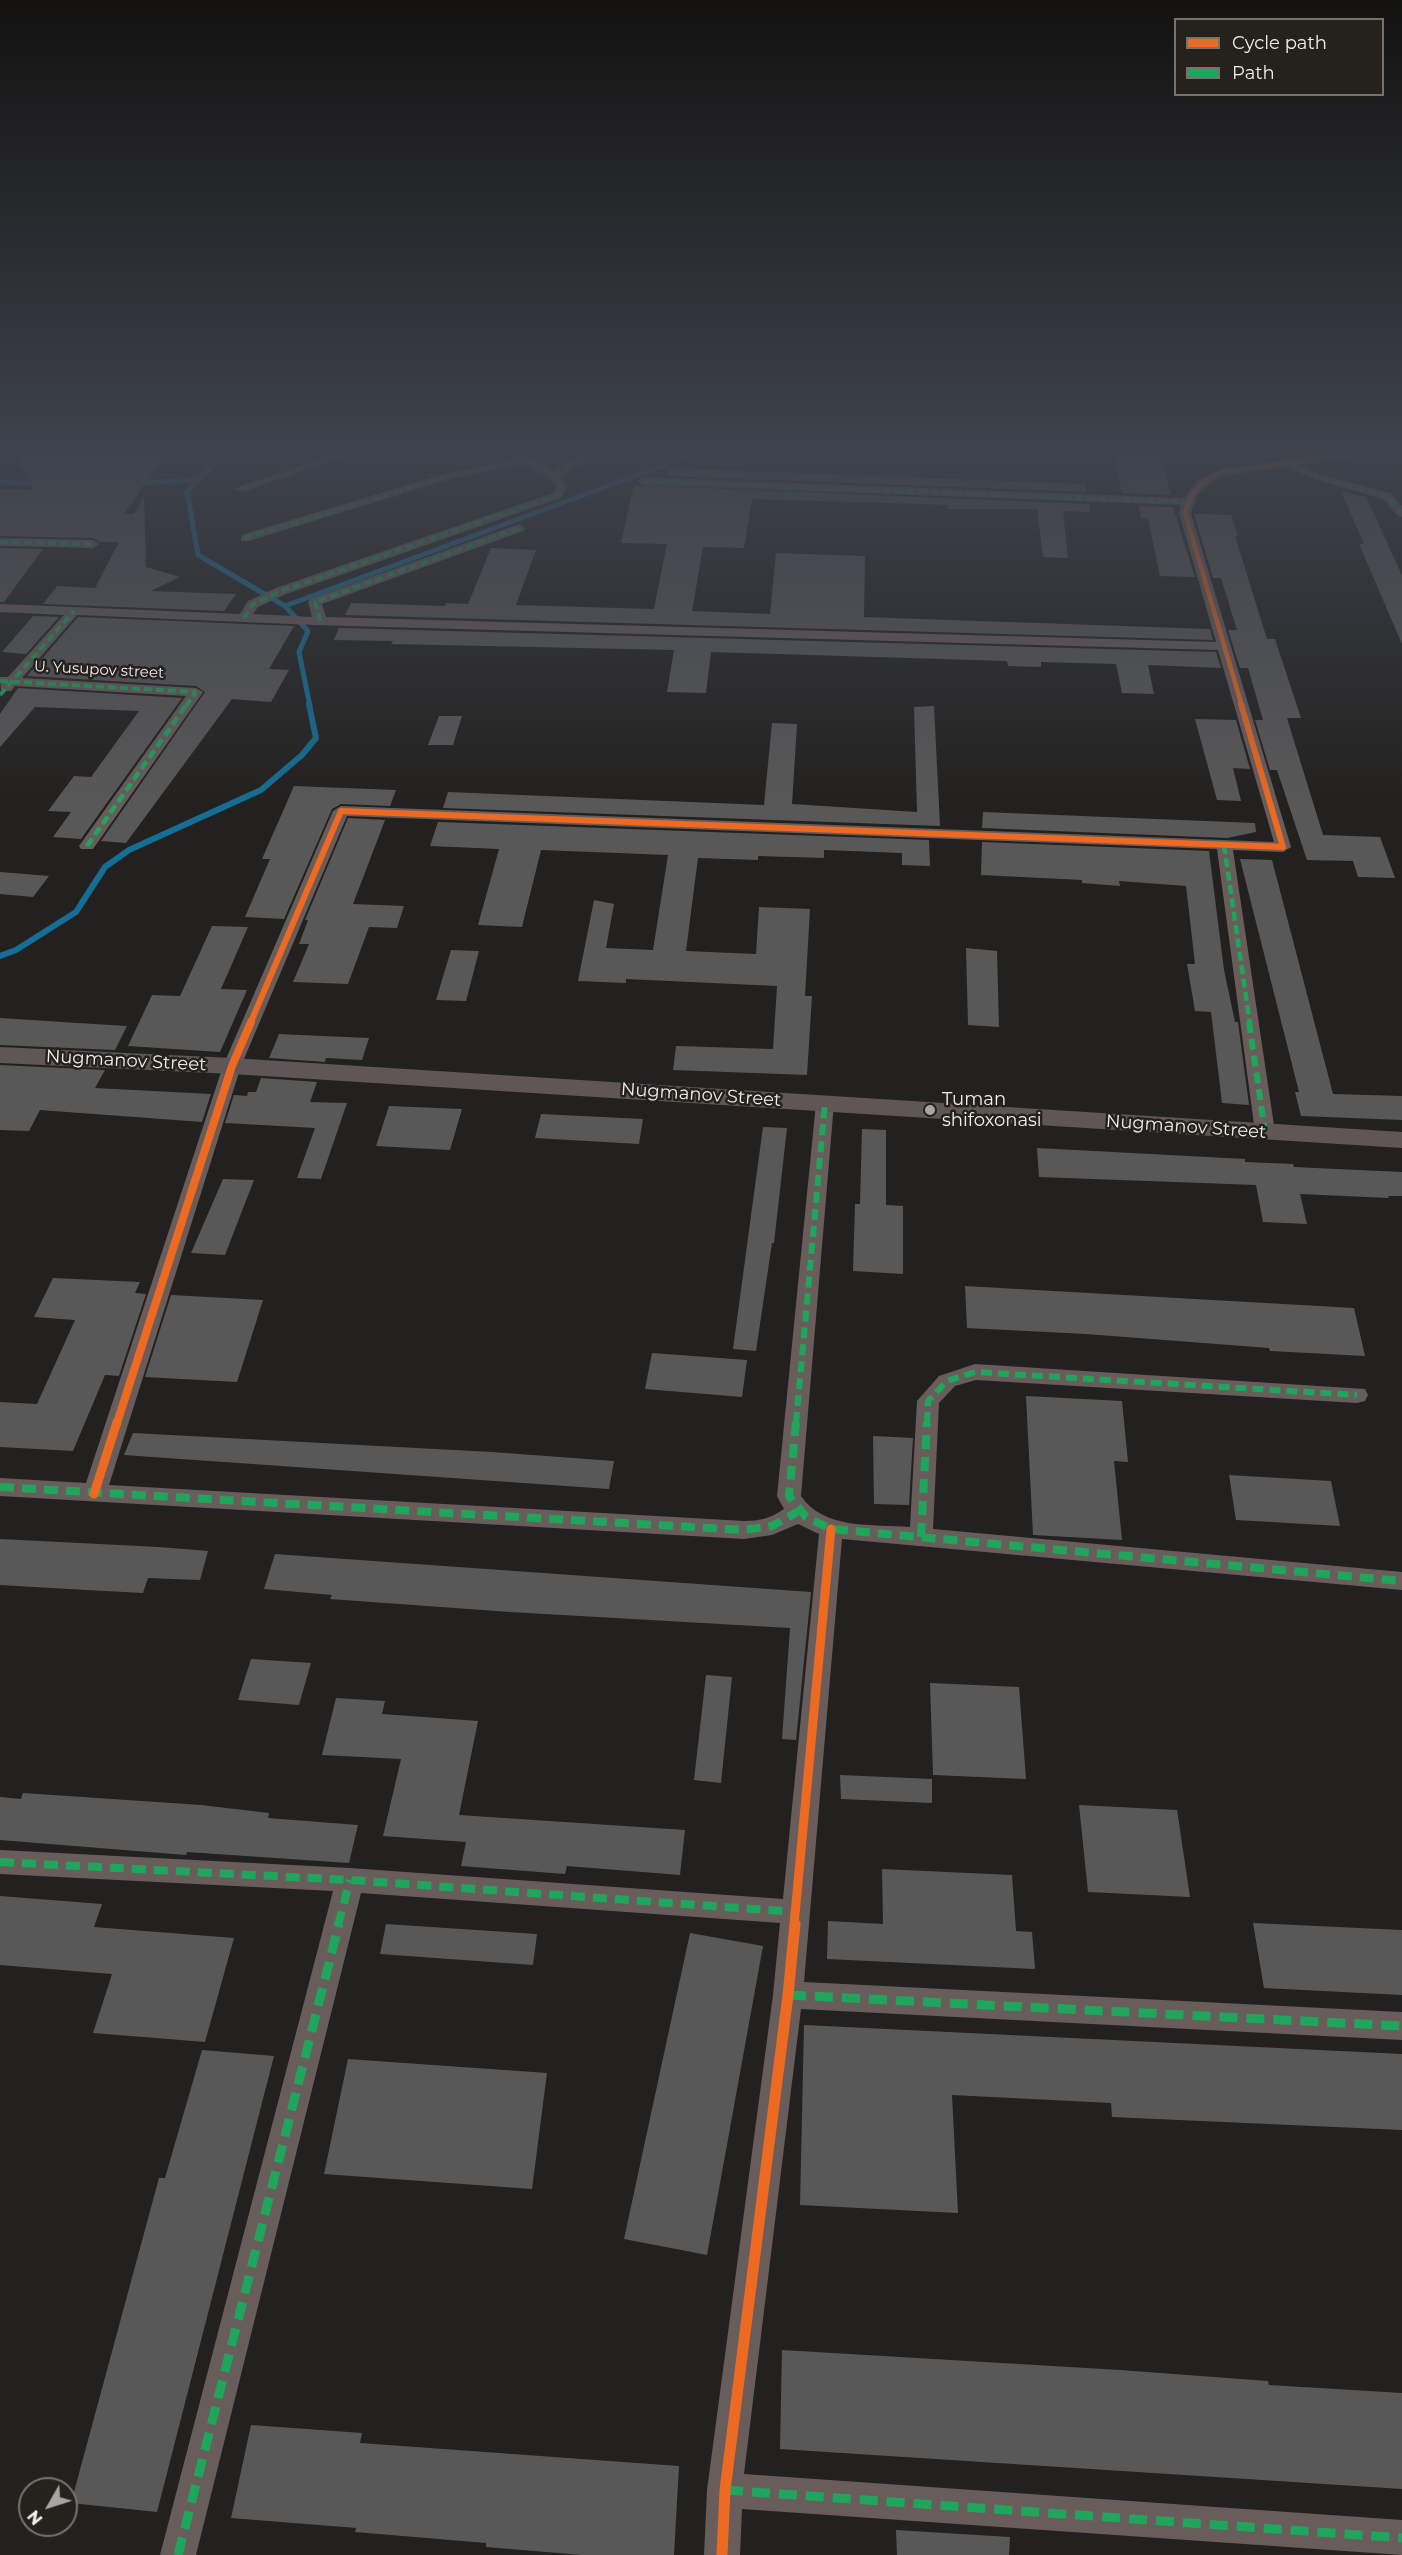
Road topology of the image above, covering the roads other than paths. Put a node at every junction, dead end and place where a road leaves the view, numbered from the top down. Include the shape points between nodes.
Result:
1 (338, 571) edge
2 (400, 571) edge
3 (1202, 571) edge
4 (0, 608) edge
5 (74, 610) junction
6 (244, 618) junction
7 (318, 621) junction
8 (1224, 646) junction
9 (6, 681) edge
10 (0, 695) edge
11 (1224, 845) junction
12 (87, 846) dead end
13 (0, 1054) edge
14 (232, 1066) junction
15 (825, 1103) junction
16 (1265, 1132) junction
17 (1402, 1140) edge
18 (1357, 1395) dead end
19 (0, 1487) edge
20 (94, 1494) junction
21 (797, 1512) junction
22 (831, 1529) junction
23 (921, 1537) junction
24 (1402, 1581) edge
25 (0, 1862) edge
26 (350, 1880) junction
27 (795, 1912) junction
28 (788, 1995) junction
29 (1402, 2026) edge
30 (725, 2490) junction
31 (1402, 2538) edge
32 (178, 2555) edge
33 (722, 2555) edge

1 - 6 street via 253,604
2 - 7 street via 315,602
3 - 8 street
4 - 5 street
5 - 6 street
5 - 9 street
6 - 7 street
7 - 8 street
8 - 11 street via 1283,847
9 - 10 street
9 - 12 street, U. Yusupov street via 196,692
11 - 14 street via 341,811
11 - 16 street
13 - 14 main road, Nugmanov Street
14 - 15 main road, Nugmanov Street
14 - 20 street
15 - 16 main road, Nugmanov Street
15 - 21 street via 789,1496
16 - 17 main road, Nugmanov Street
18 - 23 street via 975,1372 947,1381 928,1401
19 - 20 street
20 - 21 street via 744,1530 765,1530
21 - 22 street
22 - 23 street
22 - 27 street
23 - 24 street
25 - 26 street
26 - 27 street
26 - 32 street
27 - 28 street
28 - 29 street
28 - 30 street
30 - 31 street
30 - 33 street

